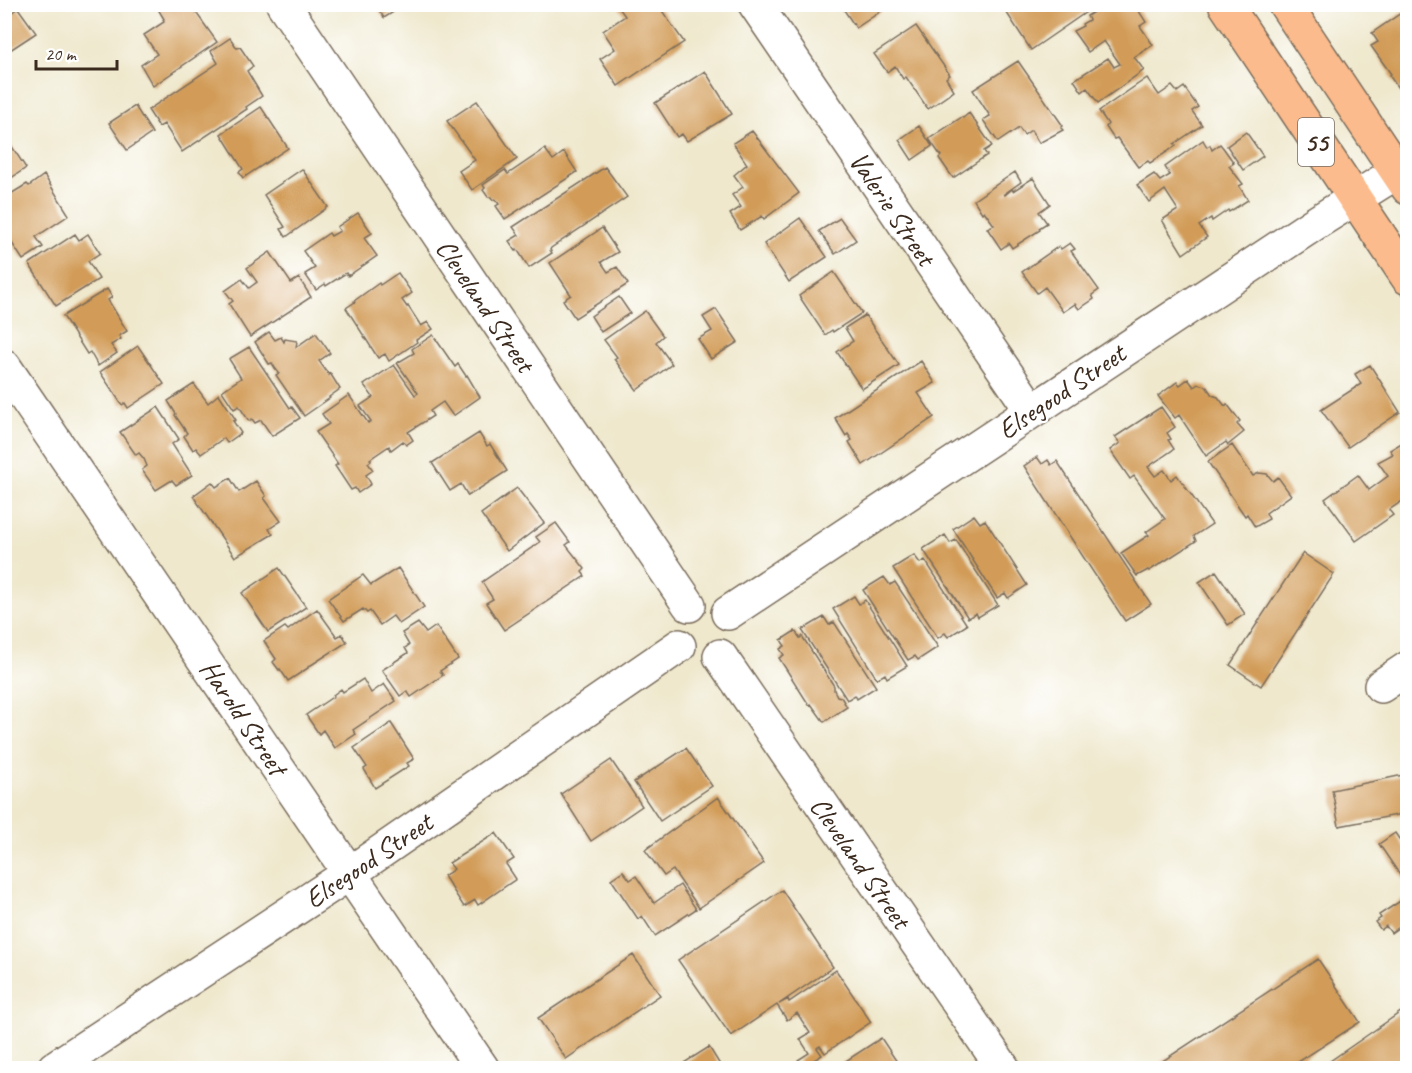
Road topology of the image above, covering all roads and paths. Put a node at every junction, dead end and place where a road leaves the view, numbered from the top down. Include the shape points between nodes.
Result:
1 (283, 4) edge
2 (754, 4) edge
3 (1225, 4) edge
4 (1285, 4) edge
5 (1402, 180) edge
6 (1354, 199) junction
7 (1407, 278) edge
8 (4, 366) edge
9 (1032, 411) junction
10 (689, 605) junction
11 (728, 613) junction
12 (679, 646) junction
13 (720, 656) junction
14 (1407, 668) edge
15 (1381, 686) dead end
16 (350, 873) junction
17 (54, 1068) edge
18 (482, 1068) edge
19 (1003, 1068) edge

1 - 10 street, Cleveland Street
2 - 9 street, Valerie Street
3 - 6 main road, 55
4 - 5 main road, 55
5 - 6 street, Elsegood Street
6 - 7 main road, 55
6 - 9 street, Elsegood Street
8 - 16 street, Harold Street
9 - 11 street, Elsegood Street
10 - 11 street via 710,602
10 - 12 street via 675,623
11 - 13 street via 733,636
12 - 13 street via 697,659
12 - 16 street, Elsegood Street
13 - 19 street, Cleveland Street
14 - 15 street
16 - 17 street, Elsegood Street
16 - 18 street, Harold Street

